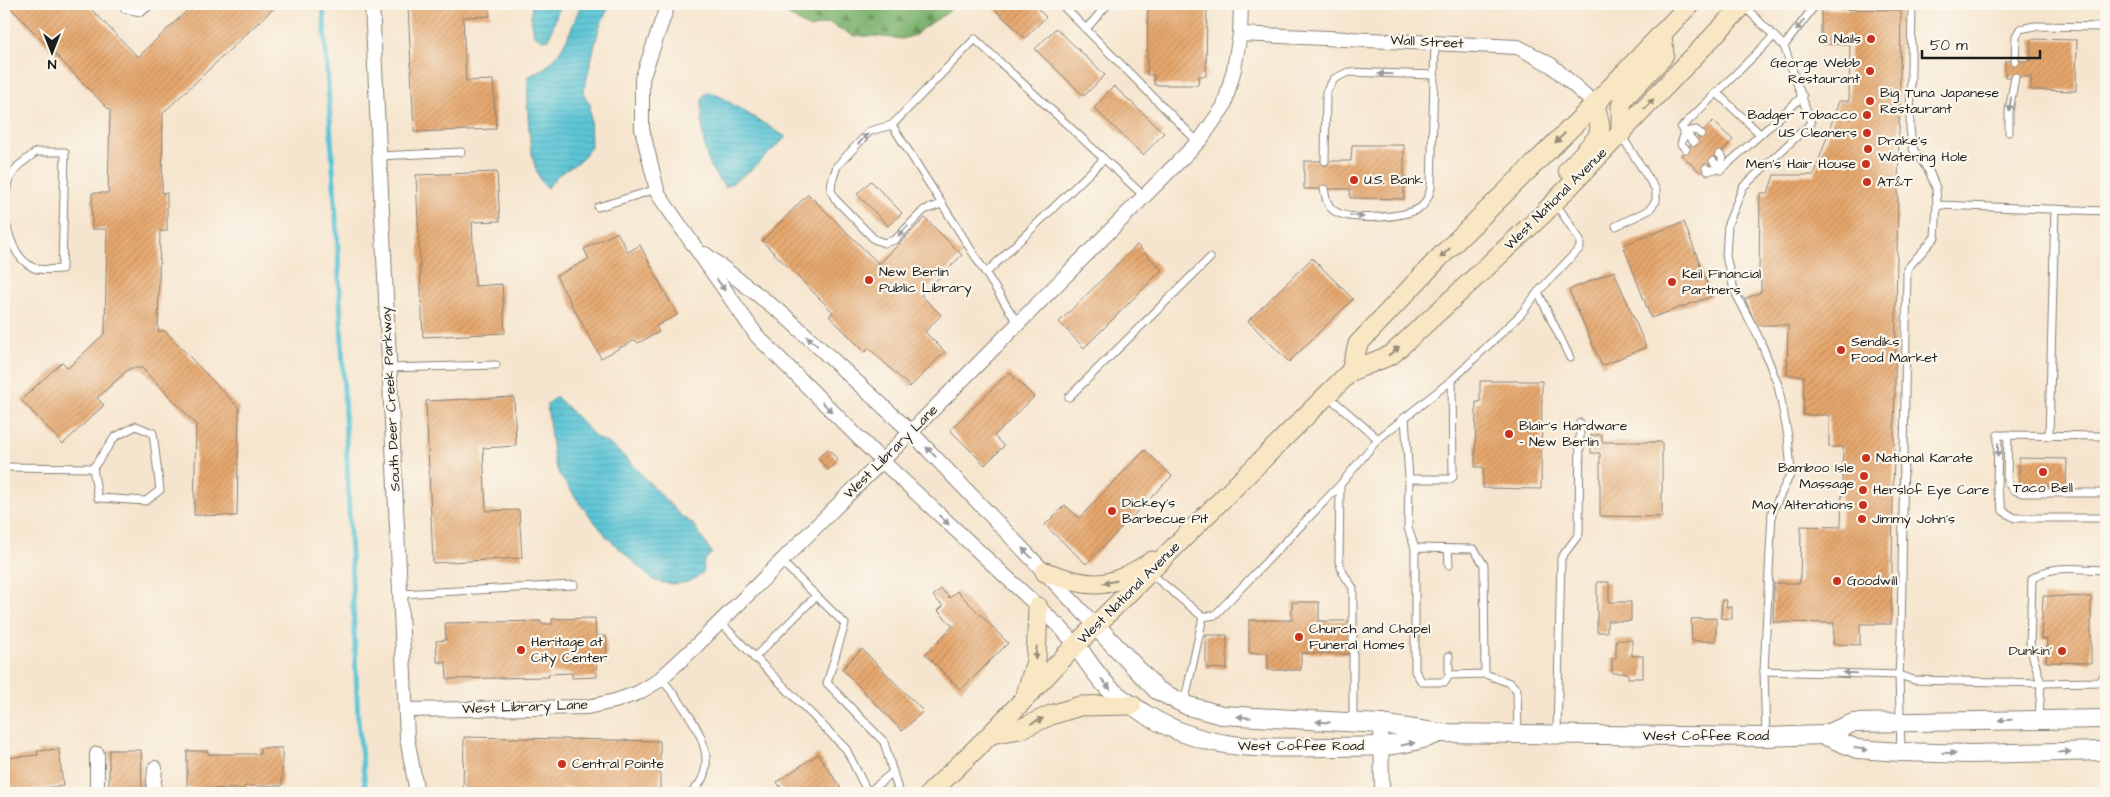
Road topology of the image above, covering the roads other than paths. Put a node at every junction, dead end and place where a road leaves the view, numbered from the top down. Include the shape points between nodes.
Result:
1 (122, 4) edge
2 (152, 4) edge
3 (372, 4) edge
4 (668, 4) edge
5 (1061, 4) edge
6 (1108, 4) edge
7 (1241, 4) edge
8 (1690, 4) edge
9 (1743, 4) edge
10 (1816, 4) edge
11 (1912, 4) edge
12 (2106, 27) edge
13 (1086, 29) junction
14 (1662, 33) junction
15 (1240, 34) junction
16 (1774, 36) junction
17 (1435, 42) junction
18 (1784, 46) junction
19 (2015, 61) dead end
20 (1434, 75) junction
21 (2015, 77) dead end
22 (1716, 93) junction
23 (1803, 96) junction
24 (1595, 104) junction
25 (892, 125) junction
26 (1685, 132) junction
27 (2009, 132) dead end
28 (1621, 134) junction
29 (1701, 134) dead end
30 (1760, 134) junction
31 (1198, 142) junction
32 (1694, 142) dead end
33 (1686, 150) dead end
34 (461, 152) dead end
35 (1719, 154) dead end
36 (379, 156) junction
37 (1104, 159) junction
38 (1325, 161) dead end
39 (1713, 161) dead end
40 (1706, 168) dead end
41 (1719, 168) junction
42 (657, 189) junction
43 (1324, 189) dead end
44 (1144, 196) junction
45 (1554, 202) junction
46 (942, 204) junction
47 (1937, 205) junction
48 (4, 207) edge
49 (598, 207) dead end
50 (2055, 209) junction
51 (2106, 211) edge
52 (4, 215) edge
53 (1616, 226) dead end
54 (693, 245) junction
55 (1210, 258) dead end
56 (986, 274) junction
57 (1538, 292) junction
58 (1018, 324) junction
59 (1570, 358) dead end
60 (496, 365) dead end
61 (389, 368) junction
62 (1351, 371) junction
63 (1452, 380) junction
64 (1327, 395) junction
65 (1069, 397) dead end
66 (1406, 417) junction
67 (1580, 423) dead end
68 (911, 432) junction
69 (2008, 435) junction
70 (2049, 436) junction
71 (2106, 436) edge
72 (1378, 439) junction
73 (882, 462) junction
74 (4, 467) edge
75 (93, 468) junction
76 (1408, 479) junction
77 (1340, 486) junction
78 (2106, 492) edge
79 (2106, 518) edge
80 (1415, 548) junction
81 (1448, 549) junction
82 (781, 561) junction
83 (1449, 565) dead end
84 (1146, 570) junction
85 (2106, 570) edge
86 (1045, 572) junction
87 (574, 586) dead end
88 (400, 594) junction
89 (816, 596) junction
90 (1038, 607) junction
91 (1203, 617) junction
92 (720, 622) junction
93 (1096, 626) junction
94 (1076, 645) junction
95 (1449, 656) dead end
96 (754, 658) junction
97 (1764, 671) junction
98 (2106, 672) edge
99 (1485, 674) junction
100 (1449, 675) junction
101 (1899, 675) junction
102 (661, 678) junction
103 (2041, 683) junction
104 (1025, 698) junction
105 (1184, 704) junction
106 (1132, 705) junction
107 (406, 710) junction
108 (2039, 719) junction
109 (2106, 719) edge
110 (1353, 723) junction
111 (1899, 723) junction
112 (1382, 724) junction
113 (1440, 733) junction
114 (991, 734) junction
115 (1518, 734) junction
116 (1557, 734) junction
117 (1823, 735) junction
118 (1766, 737) junction
119 (1382, 746) junction
120 (2106, 751) edge
121 (1901, 752) junction
122 (97, 754) dead end
123 (155, 768) dead end
124 (893, 772) junction
125 (97, 793) edge
126 (153, 793) edge
127 (418, 793) edge
128 (691, 793) edge
129 (868, 793) edge
130 (899, 793) edge
131 (930, 793) edge
132 (1382, 793) edge

1 - 2 lane via 125,8 141,12
3 - 36 street, South Deer Creek Parkway
4 - 42 street via 642,79 642,129
5 - 13 lane
6 - 13 lane
7 - 15 street, West Library Lane
8 - 14 main road
9 - 16 lane
28 -> 9 main road, West National Avenue
10 -> 18 lane
11 - 47 lane via 1910,129 1913,149 1936,188
12 - 19 lane via 2035,26 2020,29 2016,36
13 - 31 lane
14 - 24 main road
14 - 28 main road via 1662,58 1624,98
15 - 17 street, Wall Street
15 - 31 street, West Library Lane via 1224,106
16 - 18 lane
16 - 22 lane
17 - 20 lane
17 - 24 street, Wall Street via 1518,47 1551,65
18 - 23 lane
20 -> 38 lane via 1348,72 1334,79 1326,92
43 -> 20 lane via 1327,204 1334,211 1355,216 1382,218 1421,207 1428,198 1432,175
21 -> 27 lane
22 - 26 lane via 1681,128
22 - 30 lane
23 - 30 lane
23 - 97 lane via 1812,123 1743,187 1728,224 1726,256 1734,290 1760,340 1778,385 1791,473 1772,512
24 - 28 main road
24 - 45 main road via 1600,126 1598,137 1554,185
24 -> 62 main road via 1438,259 1358,344
25 - 37 lane via 975,38
25 - 46 lane
46 -> 25 lane via 924,210 895,240 884,244 874,239 835,198 831,190 837,166 870,131
26 - 29 lane via 1696,130
26 - 32 lane
26 - 33 lane via 1682,144
28 - 45 main road, West National Avenue
28 - 53 lane via 1656,190 1656,201 1649,210
30 - 41 lane via 1721,170
31 - 44 street, West Library Lane
34 - 36 lane
35 - 41 lane via 1723,158
36 - 61 street, South Deer Creek Parkway
37 - 44 lane
37 - 56 lane
39 - 41 lane
40 - 41 lane via 1708,171
42 - 49 lane
42 - 54 street
44 - 58 street, West Library Lane
45 - 57 lane via 1580,240 1580,248
62 -> 45 main road, West National Avenue via 1391,355
46 - 56 lane
47 - 50 lane
47 - 101 lane via 1935,237 1907,269
48 - 52 lane via 8,181 18,166 36,152 65,152 62,269 35,268 22,259 9,240
50 - 51 lane
50 - 70 lane
68 -> 54 street via 784,315
54 -> 73 street via 757,336
55 - 65 lane
56 - 58 lane
57 - 59 lane
57 - 63 lane via 1521,314
58 - 68 street, West Library Lane
60 - 61 lane
61 - 88 street, South Deer Creek Parkway
62 - 64 main road, West National Avenue
63 - 66 lane
63 - 76 lane via 1453,477
64 - 72 lane
64 - 84 main road, West National Avenue via 1182,541
66 - 72 lane
66 - 76 lane
67 - 116 lane via 1579,534 1562,558
68 - 73 street, West Library Lane
86 -> 68 street
69 - 70 lane
69 - 78 lane via 2007,480 2014,491
69 -> 79 lane via 1998,435 1997,490 2007,515 2015,518
70 - 71 lane
72 - 77 lane
73 - 82 street, West Library Lane
73 -> 90 street
74 - 75 lane
75 - 75 lane via 98,498 146,501 160,490 153,433 136,426 115,437
76 - 80 lane via 1408,528
77 - 91 lane via 1215,615
77 - 110 lane via 1339,561 1353,588
80 - 81 lane
80 - 100 lane via 1415,670 1422,682 1445,682
81 - 83 lane
81 - 99 lane via 1474,549 1484,565
82 - 89 lane
82 - 92 street, West Library Lane
84 -> 86 main road via 1104,584 1072,582
84 - 91 lane
84 - 93 main road, West National Avenue
85 - 103 lane via 2051,569 2032,579 2030,647
86 - 93 street
87 - 88 lane
88 - 107 street, South Deer Creek Parkway
89 - 96 lane
89 - 124 lane via 845,624 827,683 884,742
90 - 94 street
90 -> 104 main road via 1036,661
91 - 105 lane
92 - 96 lane
92 - 102 street, West Library Lane
93 - 94 main road, West National Avenue
93 - 105 street, West Coffee Road via 1157,690
94 - 104 main road, West National Avenue
94 -> 106 street, West Coffee Road via 1107,686
95 - 100 lane
96 - 129 lane via 846,749
101 -> 97 lane
97 - 118 lane
98 - 103 lane via 2100,682
99 - 100 lane
99 - 115 lane via 1510,683 1517,690
101 - 103 lane via 1914,680
101 - 111 lane
102 - 107 street, West Library Lane via 638,693 587,707
102 - 128 lane via 691,716 703,741 705,767 698,786
103 - 108 lane
104 - 114 main road, West National Avenue
110 -> 105 street, West Coffee Road via 1229,716
114 -> 106 main road via 1020,728 1080,706
106 - 119 street, West Coffee Road via 1185,734 1226,745 1264,748
107 - 127 street, South Deer Creek Parkway via 407,738
108 - 109 street, West Coffee Road
108 -> 111 street, West Coffee Road
110 - 112 street, West Coffee Road
111 - 117 street, West Coffee Road via 1853,723
111 - 121 lane
112 - 113 street, West Coffee Road
112 - 119 street
113 - 115 street, West Coffee Road
119 -> 113 street, West Coffee Road via 1406,745
114 - 131 main road, West National Avenue
115 - 116 street, West Coffee Road
116 - 118 street, West Coffee Road
117 - 118 street, West Coffee Road
117 -> 121 street, West Coffee Road via 1857,749
119 - 132 street
121 -> 120 street, West Coffee Road
122 - 125 street
123 - 126 street
124 - 129 lane
124 - 130 lane

